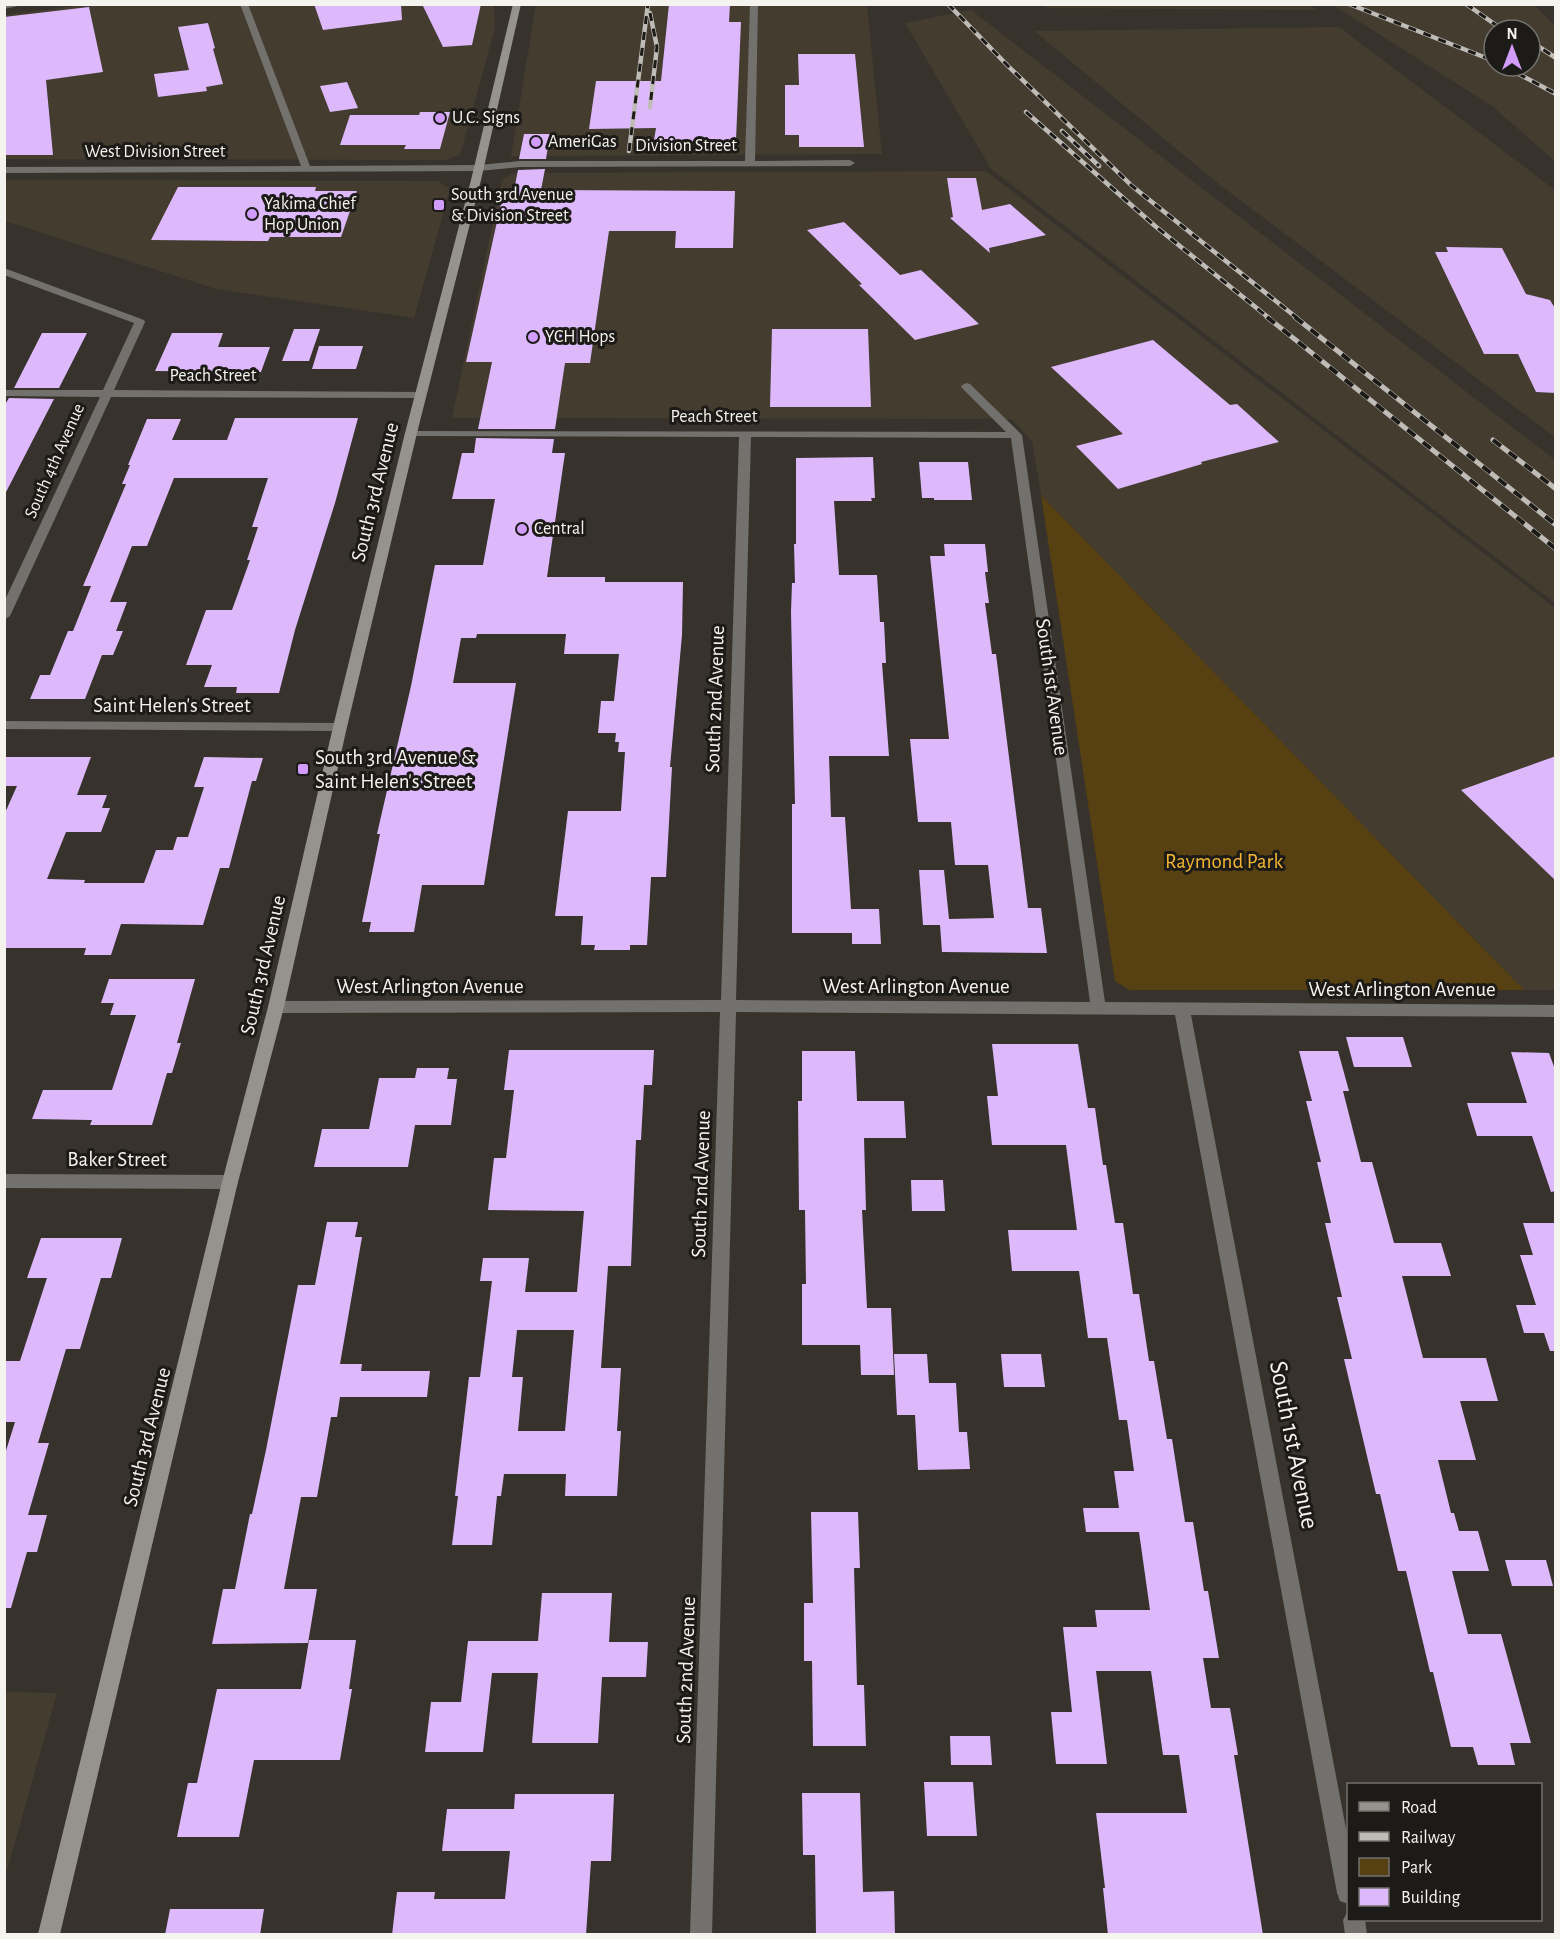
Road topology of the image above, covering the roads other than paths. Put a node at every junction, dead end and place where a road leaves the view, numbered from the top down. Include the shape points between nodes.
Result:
1 (23, 4) edge
2 (244, 4) edge
3 (517, 4) edge
4 (754, 4) edge
5 (4, 7) edge
6 (750, 162) junction
7 (850, 163) dead end
8 (306, 168) junction
9 (479, 168) junction
10 (4, 170) edge
11 (4, 270) edge
12 (966, 386) dead end
13 (4, 393) edge
14 (105, 394) junction
15 (421, 395) junction
16 (411, 433) junction
17 (1016, 435) junction
18 (746, 436) junction
19 (4, 616) edge
20 (4, 725) edge
21 (340, 727) junction
22 (729, 1006) junction
23 (276, 1007) junction
24 (1098, 1008) junction
25 (1182, 1009) junction
26 (1556, 1011) edge
27 (4, 1181) edge
28 (230, 1182) junction
29 (1347, 1888) edge
30 (49, 1935) edge
31 (701, 1935) edge

1 - 5 street
2 - 8 street
3 - 9 street, South 3rd Avenue
4 - 6 street
6 - 7 street, Division Street
6 - 9 street, Division Street via 520,164
8 - 9 street, Division Street
8 - 10 street, West Division Street
9 - 15 street, South 3rd Avenue
11 - 14 street, South 4th Avenue via 140,322
12 - 17 street
13 - 14 street, Peach Street
14 - 15 street, Peach Street
14 - 19 street, South 4th Avenue
15 - 16 street, South 3rd Avenue
16 - 18 street, Peach Street
16 - 21 street, South 3rd Avenue
17 - 18 street, Peach Street
17 - 24 street, South 1st Avenue
18 - 22 street, South 2nd Avenue
20 - 21 street, Saint Helen's Street
21 - 23 street, South 3rd Avenue
22 - 23 street, West Arlington Avenue
22 - 24 street, West Arlington Avenue
22 - 31 street, South 2nd Avenue
23 - 28 street, South 3rd Avenue
24 - 25 street, West Arlington Avenue
25 - 26 street, West Arlington Avenue
25 - 29 street, South 1st Avenue
27 - 28 street, Baker Street
28 - 30 street, South 3rd Avenue

